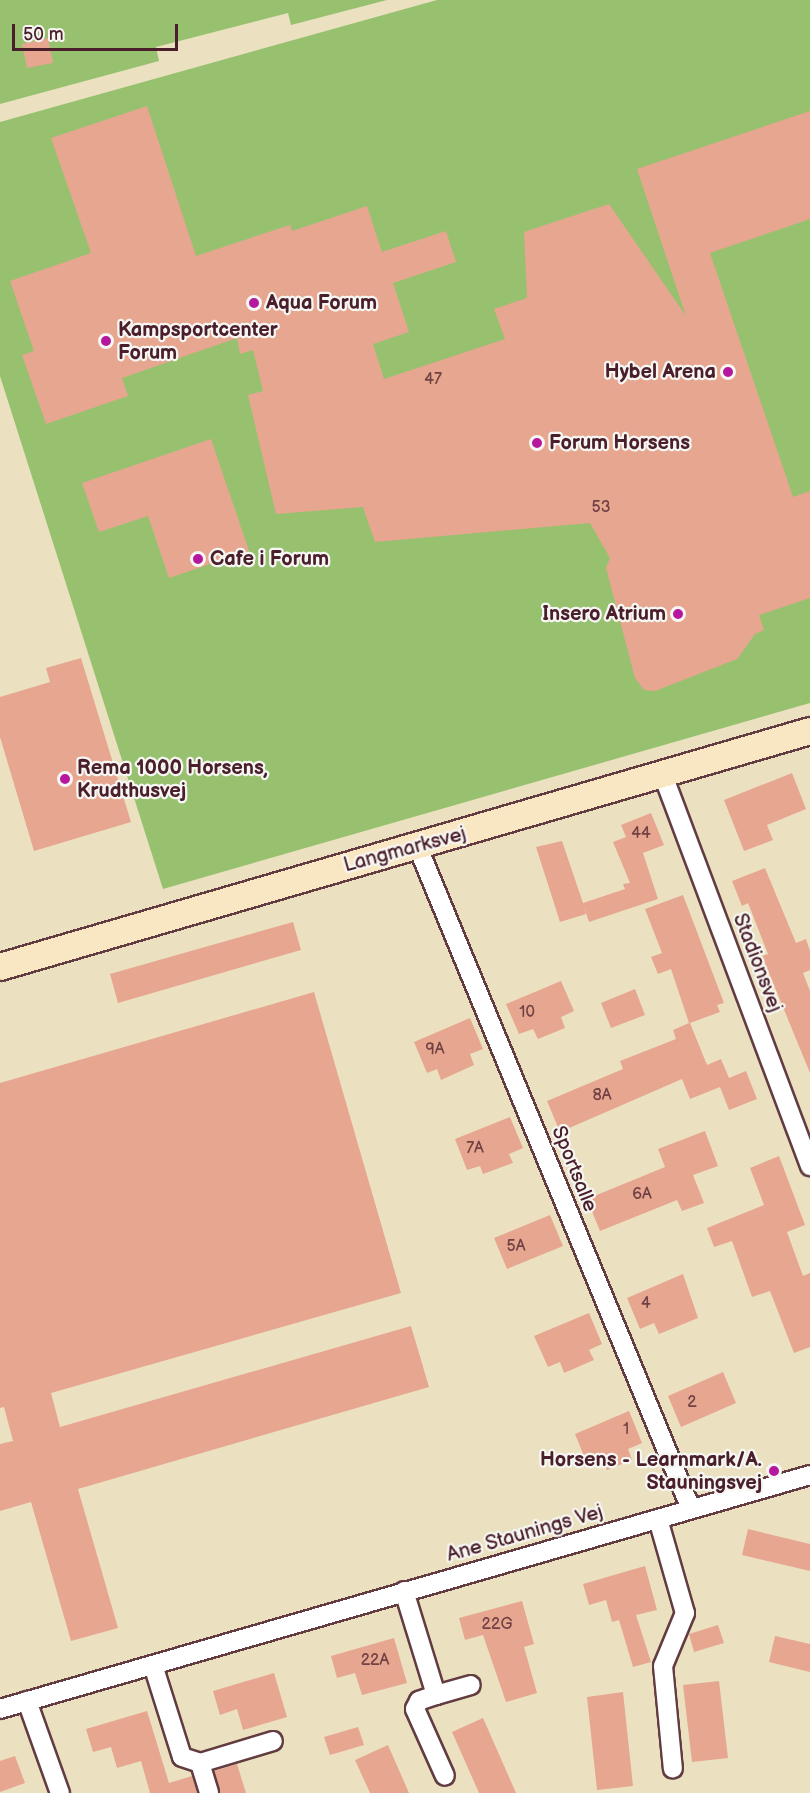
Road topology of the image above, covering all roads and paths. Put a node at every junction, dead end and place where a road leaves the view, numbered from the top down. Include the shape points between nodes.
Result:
1 (810, 731) edge
2 (663, 775) junction
3 (417, 845) junction
4 (0, 967) edge
5 (810, 1166) edge
6 (810, 1475) edge
7 (691, 1509) junction
8 (658, 1519) junction
9 (404, 1591) junction
10 (153, 1665) junction
11 (471, 1684) dead end
12 (436, 1695) junction
13 (27, 1701) junction
14 (0, 1709) edge
15 (273, 1741) dead end
16 (200, 1763) junction
17 (673, 1769) dead end
18 (445, 1776) dead end
19 (60, 1793) edge
20 (209, 1793) edge

1 - 2 main road, Langmarksvej
2 - 3 main road, Langmarksvej
2 - 5 street, Stadionsvej
3 - 4 main road, Langmarksvej
3 - 7 street, Sportsalle
6 - 7 street, Ane Staunings Vej
7 - 8 street, Ane Staunings Vej
8 - 9 street, Ane Staunings Vej
8 - 17 street via 685,1613 663,1666
9 - 10 street, Ane Staunings Vej
9 - 12 street
10 - 13 street, Ane Staunings Vej
10 - 16 street via 182,1757
11 - 12 street
12 - 18 street via 419,1701 415,1709
13 - 14 street, Ane Staunings Vej
13 - 19 street
15 - 16 street
16 - 20 street

